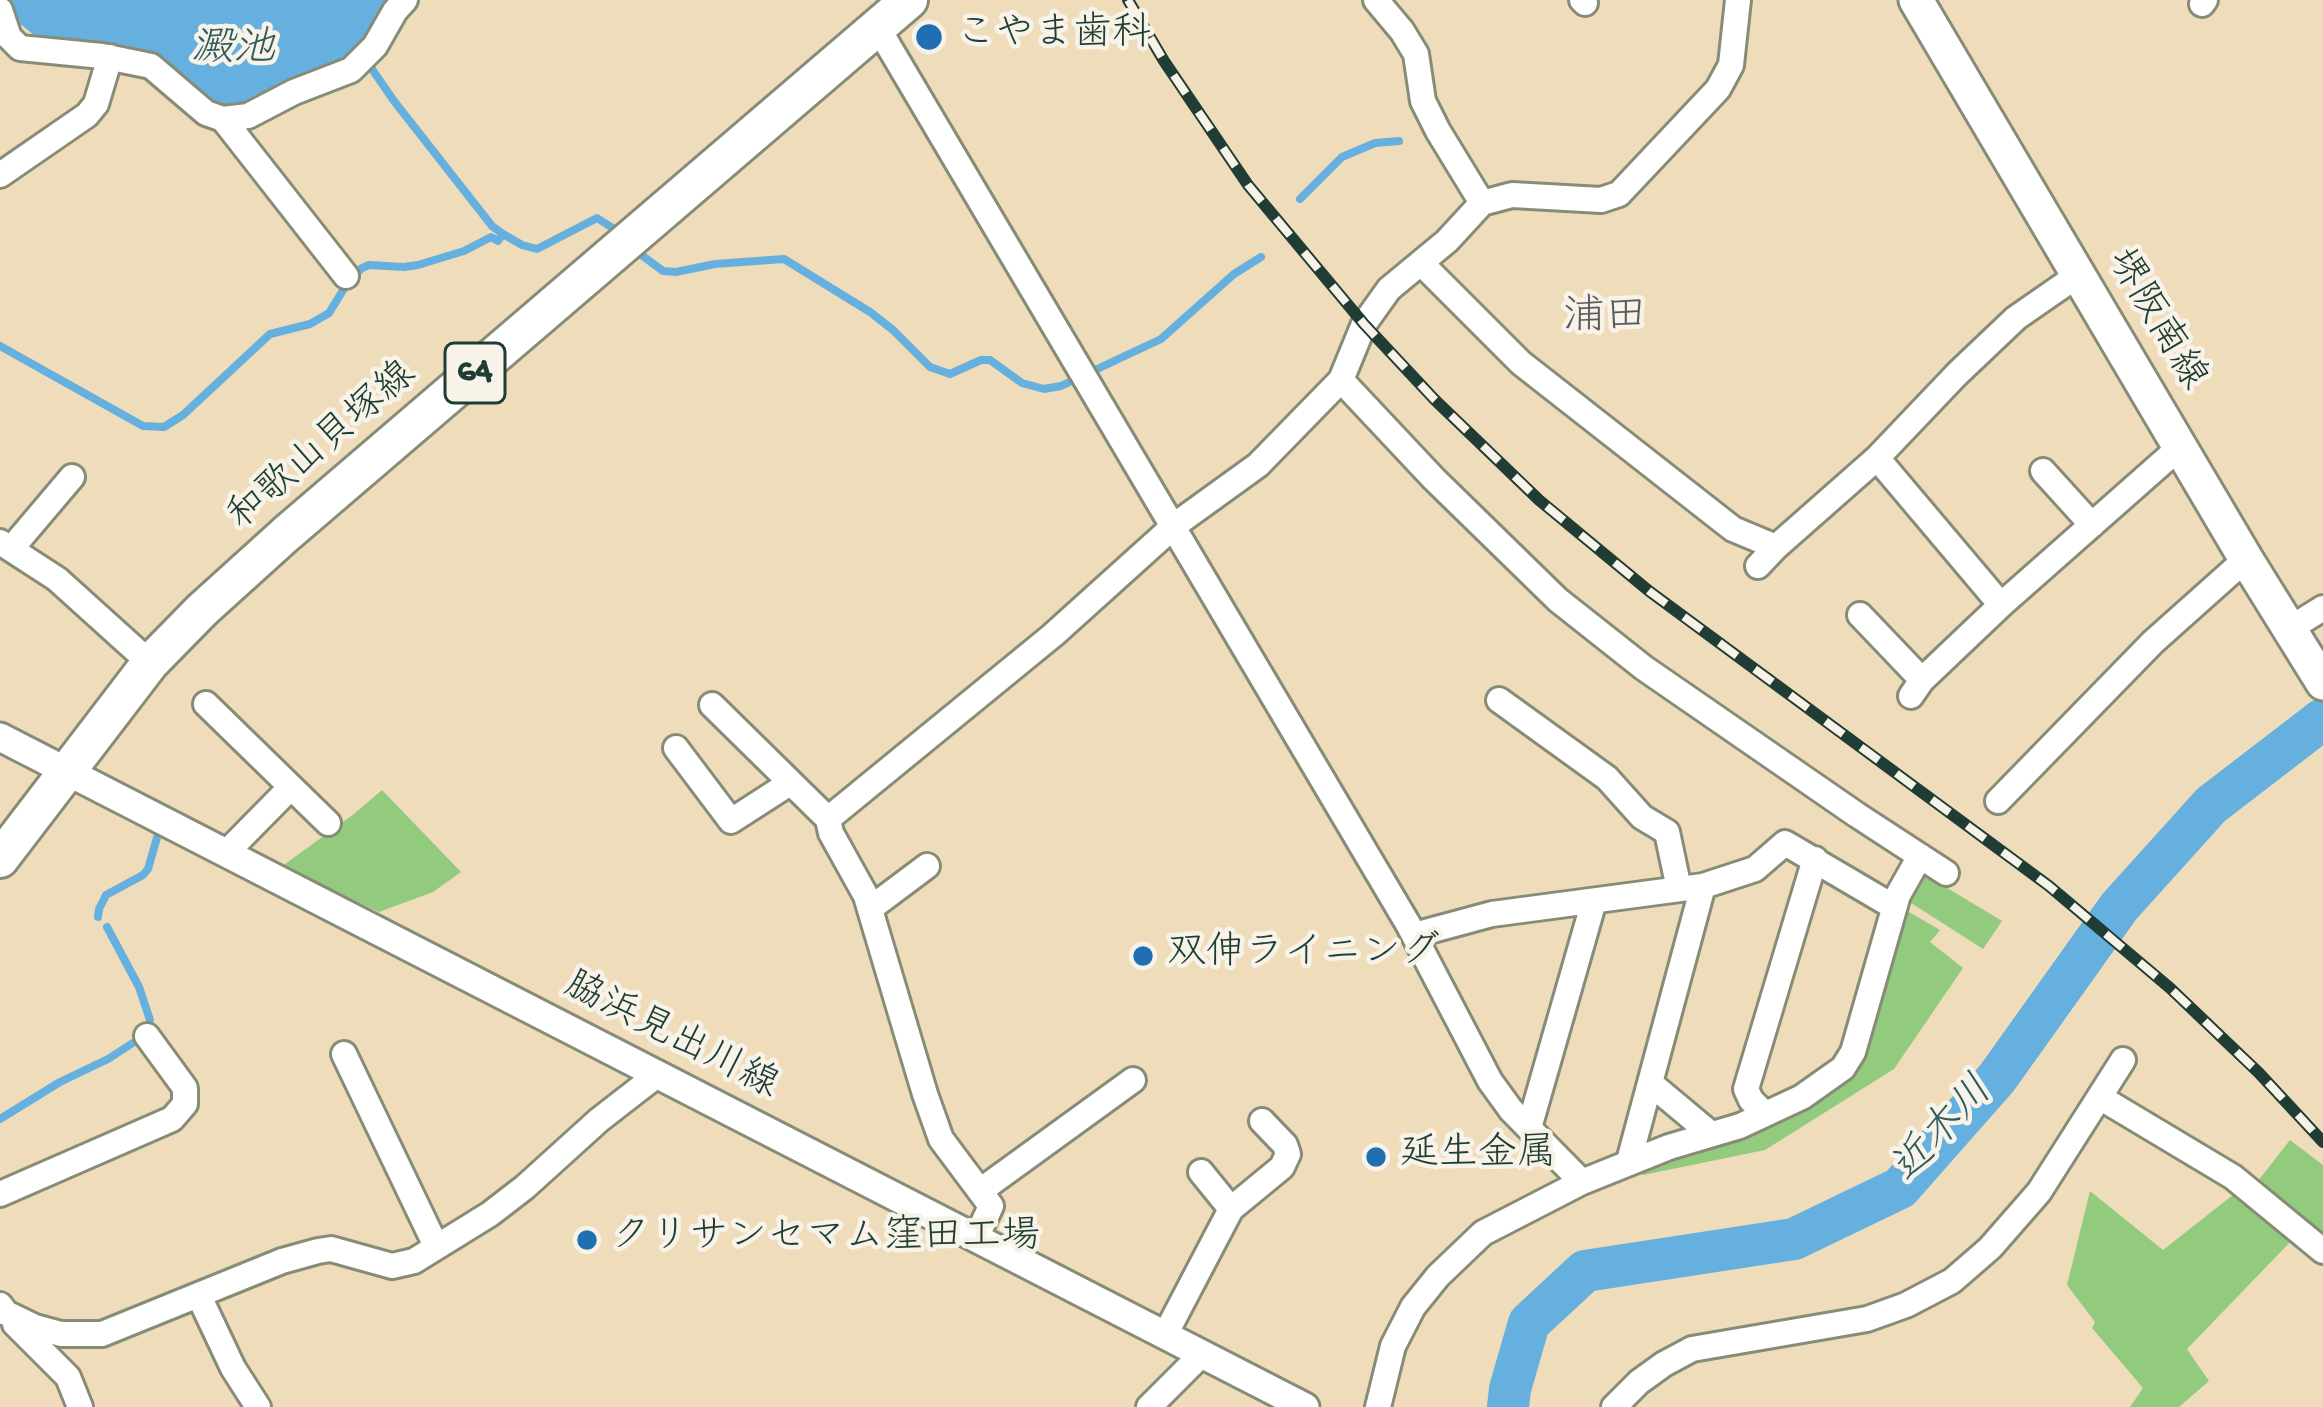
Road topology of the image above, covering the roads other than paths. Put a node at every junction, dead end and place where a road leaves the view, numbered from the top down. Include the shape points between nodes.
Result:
1 (405, 0) edge
2 (909, 0) edge
3 (1376, 0) edge
4 (1738, 0) edge
5 (1916, 0) edge
6 (0, 10) edge
7 (878, 28) junction
8 (10, 52) edge
9 (110, 57) junction
10 (223, 119) junction
11 (0, 175) edge
12 (1482, 203) junction
13 (1422, 264) junction
14 (2078, 275) junction
15 (346, 276) dead end
16 (1341, 380) junction
17 (2180, 447) junction
18 (1877, 458) junction
19 (2043, 472) dead end
20 (72, 477) dead end
21 (1174, 525) junction
22 (2092, 525) junction
23 (6, 545) edge
24 (1775, 547) junction
25 (2246, 559) junction
26 (1758, 566) dead end
27 (2001, 605) junction
28 (2323, 608) edge
29 (1860, 616) dead end
30 (2298, 640) junction
31 (150, 663) junction
32 (2323, 683) edge
33 (1499, 700) dead end
34 (206, 704) dead end
35 (712, 705) dead end
36 (0, 737) edge
37 (676, 748) dead end
38 (67, 772) junction
39 (790, 783) junction
40 (290, 788) junction
41 (1998, 802) dead end
42 (828, 819) junction
43 (328, 823) dead end
44 (226, 853) junction
45 (1920, 856) junction
46 (0, 859) edge
47 (1815, 859) junction
48 (927, 866) dead end
49 (1946, 873) dead end
50 (1691, 887) junction
51 (1594, 901) junction
52 (1894, 907) junction
53 (871, 908) junction
54 (1414, 935) junction
55 (147, 1036) dead end
56 (344, 1054) dead end
57 (2123, 1060) dead end
58 (657, 1075) junction
59 (1650, 1082) junction
60 (1127, 1093) dead end
61 (2101, 1098) junction
62 (1765, 1114) junction
63 (1262, 1121) dead end
64 (1529, 1129) junction
65 (1711, 1134) junction
66 (1629, 1161) junction
67 (1201, 1172) dead end
68 (1582, 1182) junction
69 (980, 1191) junction
70 (0, 1195) edge
71 (1232, 1209) junction
72 (976, 1238) junction
73 (436, 1246) junction
74 (2323, 1251) edge
75 (199, 1296) junction
76 (3, 1309) edge
77 (82, 1335) junction
78 (1165, 1335) junction
79 (1202, 1354) junction
80 (62, 1371) junction
81 (80, 1407) edge
82 (258, 1407) edge
83 (1149, 1407) edge
84 (1305, 1407) edge
85 (1378, 1407) edge
86 (1614, 1407) edge

1 - 10 street via 350,70 248,116
2 - 7 main road, 和歌山貝塚線 / 64
3 - 12 street via 1416,54 1423,101
4 - 12 street via 1731,65 1718,89 1619,194 1512,195
5 - 14 main road, 堺阪南線
6 - 8 street
7 - 21 street
7 - 31 main road, 和歌山貝塚線 / 64 via 286,535
8 - 9 street
9 - 10 street via 151,66
9 - 11 street via 87,115
10 - 15 street
12 - 13 street
13 - 16 street via 1371,314
13 - 24 street via 1521,363 1733,529
14 - 17 main road, 堺阪南線
14 - 18 street via 2016,318
16 - 21 street via 1258,465
16 - 45 street via 1558,600
17 - 22 street
17 - 25 main road, 堺阪南線
18 - 24 street
18 - 27 street
19 - 22 street
20 - 23 street
21 - 42 street
21 - 54 street
22 - 27 street
23 - 31 street via 57,579
24 - 26 street
25 - 30 main road, 堺阪南線
25 - 41 street
27 - 29 street via 1916,688
28 - 30 street
30 - 32 main road, 堺阪南線
31 - 38 main road, 和歌山貝塚線 / 64
33 - 50 street via 1667,832
34 - 40 street
35 - 39 street
36 - 38 street, 脇浜見出川線
37 - 39 street via 731,821
38 - 44 street, 脇浜見出川線
38 - 46 main road, 和歌山貝塚線 / 64
39 - 42 street
40 - 43 street
40 - 44 street
42 - 53 street
44 - 58 street, 脇浜見出川線
45 - 49 street
45 - 52 street
47 - 50 street via 1785,843 1755,869
47 - 52 street
47 - 62 street via 1746,1089
48 - 53 street
50 - 51 street
50 - 59 street
51 - 54 street via 1492,914
51 - 64 street
52 - 62 street via 1848,1063
53 - 69 street via 941,1139
54 - 64 street via 1490,1081
55 - 70 street via 184,1088 185,1104 172,1119
56 - 73 street
57 - 61 street
58 - 72 street, 脇浜見出川線
58 - 73 street via 525,1187
59 - 65 street
59 - 66 street
60 - 69 street via 1062,1144
61 - 74 street via 2233,1178
61 - 86 street via 2039,1192 1952,1281 1867,1318 1692,1349
62 - 65 street
63 - 71 street via 1288,1154
64 - 68 street
65 - 66 street
66 - 68 street
67 - 71 street
68 - 85 street via 1483,1233 1438,1276 1393,1346
69 - 72 street via 992,1206
71 - 78 street
72 - 78 street, 脇浜見出川線
73 - 75 street via 392,1266 318,1251
75 - 77 street
75 - 82 street
76 - 77 street via 34,1328
76 - 80 street
77 - 80 street
78 - 79 street, 脇浜見出川線
79 - 83 street
79 - 84 street, 脇浜見出川線
80 - 81 street

